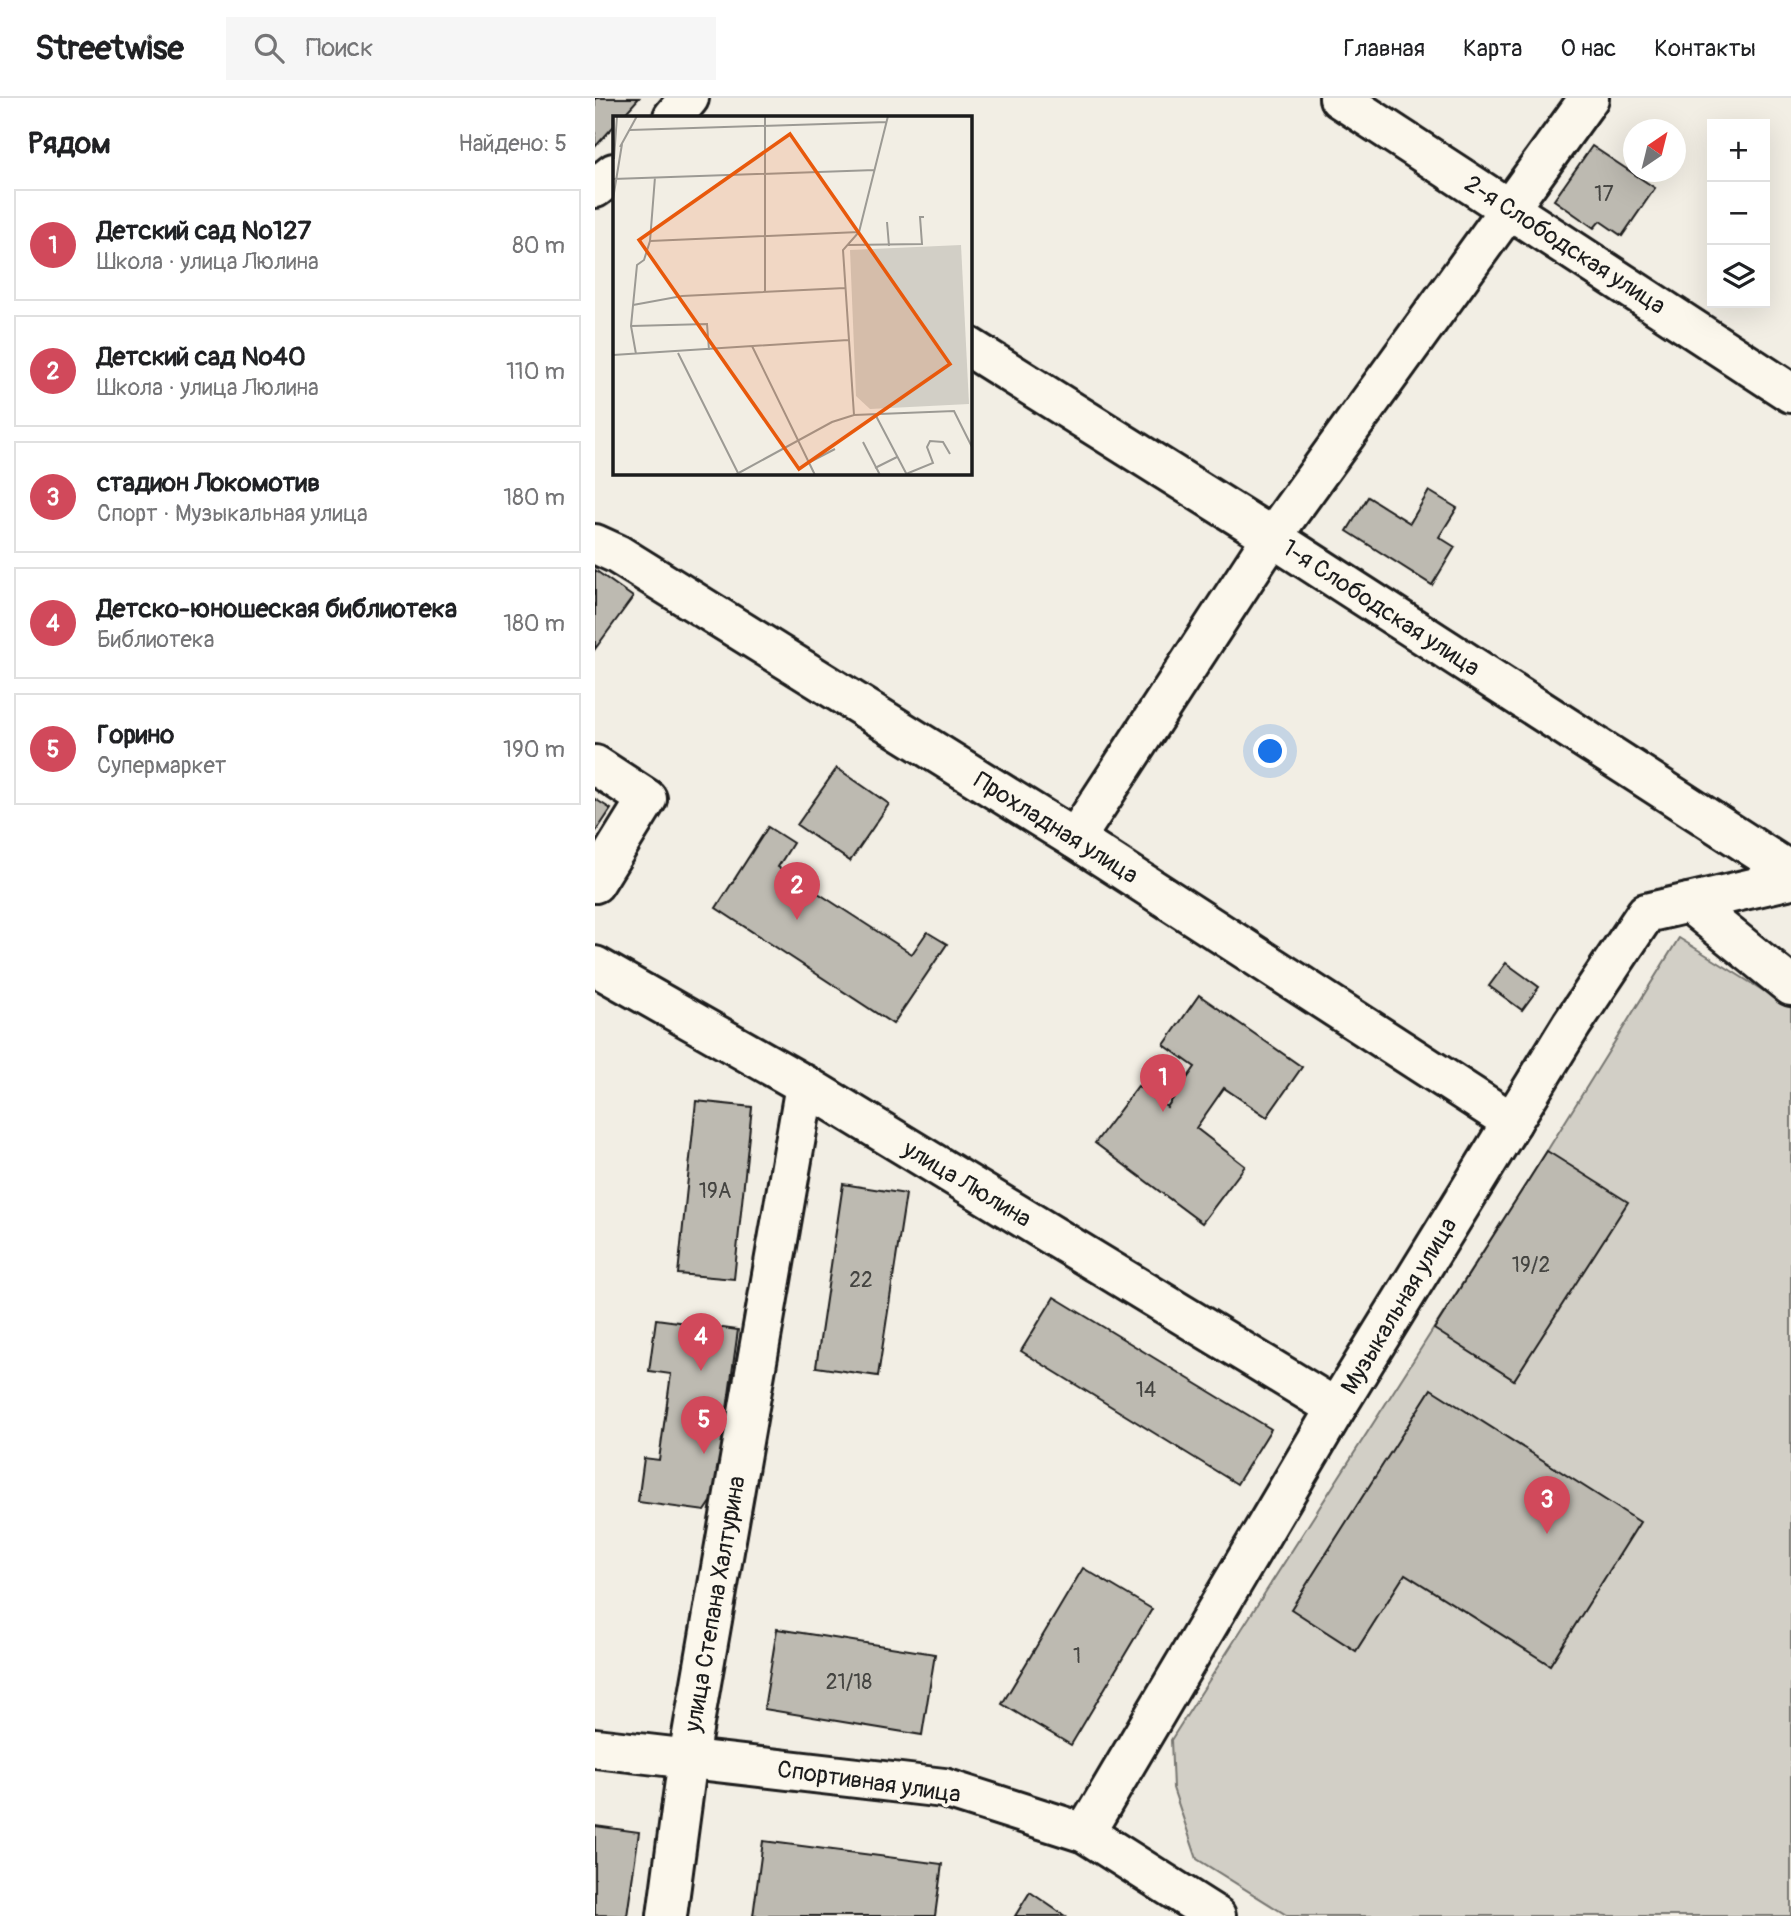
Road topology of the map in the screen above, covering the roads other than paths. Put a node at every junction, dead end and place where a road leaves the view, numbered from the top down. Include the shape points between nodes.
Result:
1 (689, 98) edge
2 (1339, 98) edge
3 (1589, 98) edge
4 (674, 116) edge
5 (613, 174) edge
6 (595, 188) edge
7 (1510, 210) junction
8 (971, 348) edge
9 (1791, 393) edge
10 (1272, 537) junction
11 (595, 544) edge
12 (595, 765) edge
13 (1075, 839) junction
14 (1791, 872) edge
15 (1791, 879) edge
16 (595, 883) edge
17 (1689, 903) junction
18 (595, 966) edge
19 (1791, 986) edge
20 (804, 1085) junction
21 (1512, 1122) junction
22 (1336, 1408) junction
23 (595, 1748) edge
24 (688, 1758) junction
25 (1085, 1833) junction
26 (1206, 1913) edge
27 (670, 1916) edge

1 - 4 street
2 - 7 street, 2-я Слободская улица
3 - 7 street
5 - 6 street
7 - 9 street, 2-я Слободская улица
7 - 10 street
8 - 10 street, 1-я Слободская улица
10 - 13 street
10 - 14 street, 1-я Слободская улица
11 - 13 street, Прохладная улица
12 - 16 street via 647,799
13 - 21 street, Прохладная улица
15 - 17 street, Музыкальная улица
17 - 19 street
17 - 21 street, Музыкальная улица via 1646,913
18 - 20 street, улица Люлина
20 - 22 street, улица Люлина
20 - 24 street, улица Степана Халтурина
21 - 22 street, Музыкальная улица
22 - 25 street, Музыкальная улица
23 - 24 street, Спортивная улица
24 - 25 street, Спортивная улица via 944,1788
24 - 27 street, улица Степана Халтурина
25 - 26 street, Спортивная улица

